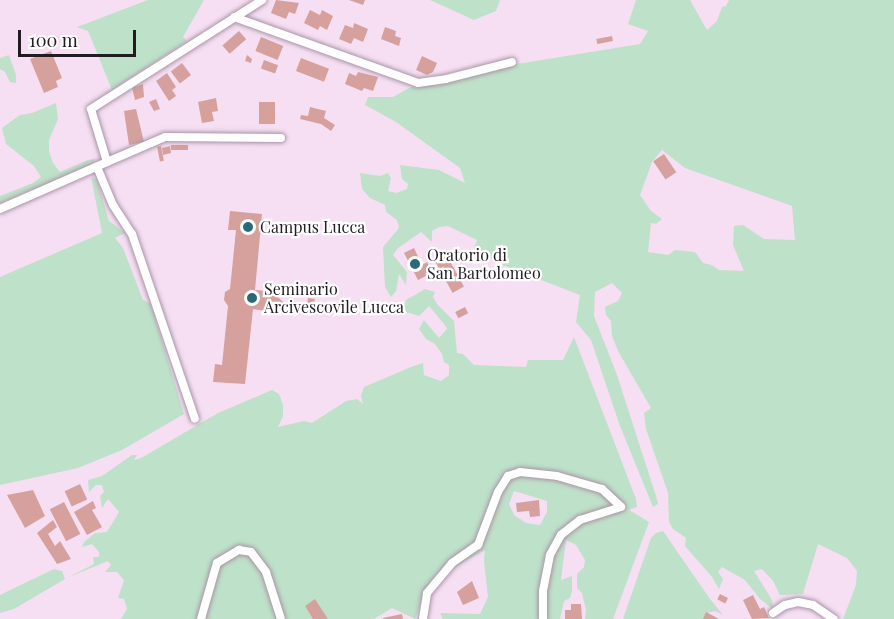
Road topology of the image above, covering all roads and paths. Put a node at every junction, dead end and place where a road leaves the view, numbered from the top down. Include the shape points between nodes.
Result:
1 (262, 0) edge
2 (234, 17) junction
3 (512, 62) dead end
4 (281, 138) dead end
5 (107, 162) junction
6 (97, 167) junction
7 (0, 209) edge
8 (195, 419) dead end
9 (773, 613) dead end
10 (201, 619) edge
11 (281, 619) edge
12 (423, 619) edge
13 (543, 619) edge
14 (834, 619) edge

1 - 2 street
2 - 3 street via 418,82
2 - 5 street via 91,109
4 - 5 street via 165,137
5 - 6 street
6 - 7 street
6 - 8 street via 132,234
9 - 14 street via 798,602 813,605
10 - 11 street via 217,563 239,550 251,552 266,572
12 - 13 street via 427,593 452,563 478,545 498,492 508,476 520,472 557,476 602,489 621,507 580,520 561,535 550,555 543,591

